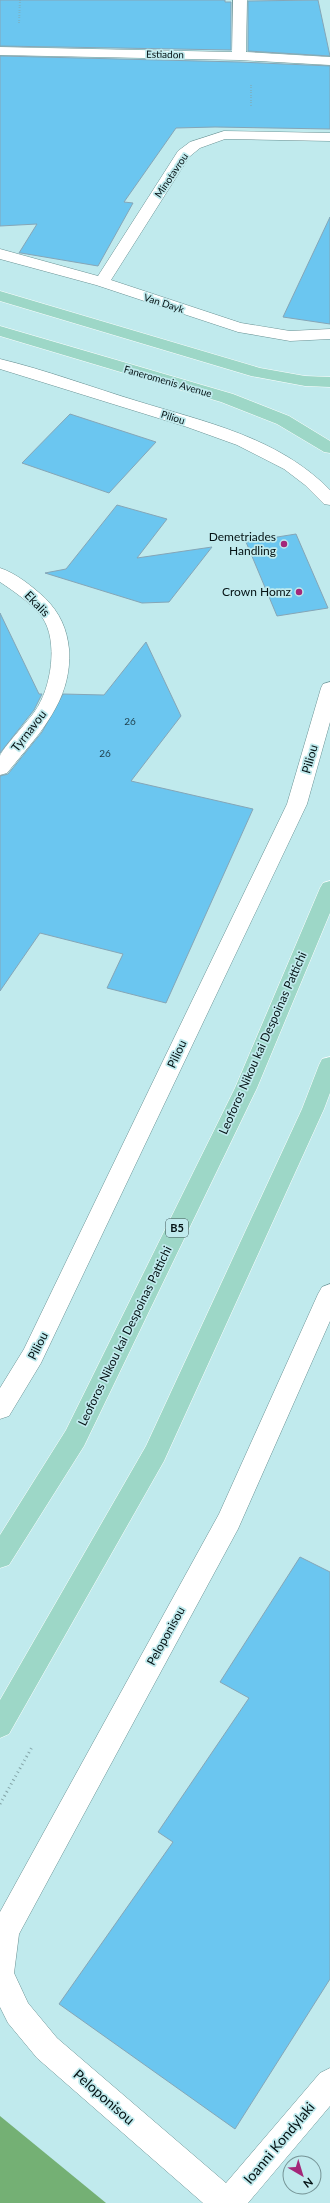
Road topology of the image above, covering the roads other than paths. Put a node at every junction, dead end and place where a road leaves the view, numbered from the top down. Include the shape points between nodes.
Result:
1 (240, 0) edge
2 (0, 51) edge
3 (245, 56) junction
4 (330, 61) edge
5 (330, 137) edge
6 (0, 254) edge
7 (102, 282) junction
8 (0, 296) edge
9 (0, 331) edge
10 (330, 334) edge
11 (0, 364) edge
12 (330, 382) edge
13 (330, 448) edge
14 (330, 500) edge
15 (0, 574) edge
16 (54, 622) joint
17 (330, 688) edge
18 (0, 768) edge
19 (330, 888) edge
20 (330, 1065) edge
21 (330, 1294) edge
22 (0, 1409) edge
23 (0, 1557) edge
24 (0, 1725) edge
25 (0, 1974) edge
26 (330, 2083) edge
27 (227, 2203) edge

1 - 3 street
2 - 3 street, Estiadon
3 - 4 street, Estiadon
5 - 7 street, Minotavrou via 224,135 194,145 183,154
6 - 7 street, Van Dayk
7 - 10 street, Van Dayk via 238,327 290,336
8 - 12 main road via 257,372 305,381
9 - 13 main road, Faneromenis Avenue via 227,398 282,420
11 - 14 street, Piliou via 233,436 286,461 321,489
15 - 16 street, Ekalis via 30,594
16 - 18 street, Tyrnavou via 61,657 58,682 48,707
17 - 22 street, Piliou via 297,804 33,1356
19 - 23 main road, Leoforos Nikou kai Despoinas Pattichi / B5 via 246,1088 75,1438
20 - 24 main road via 313,1109 155,1453
21 - 25 street, Peloponisou via 229,1521 5,1931
25 - 27 street, Peloponisou via 18,2013 47,2048
26 - 27 street, Ioanni Kondylaki

